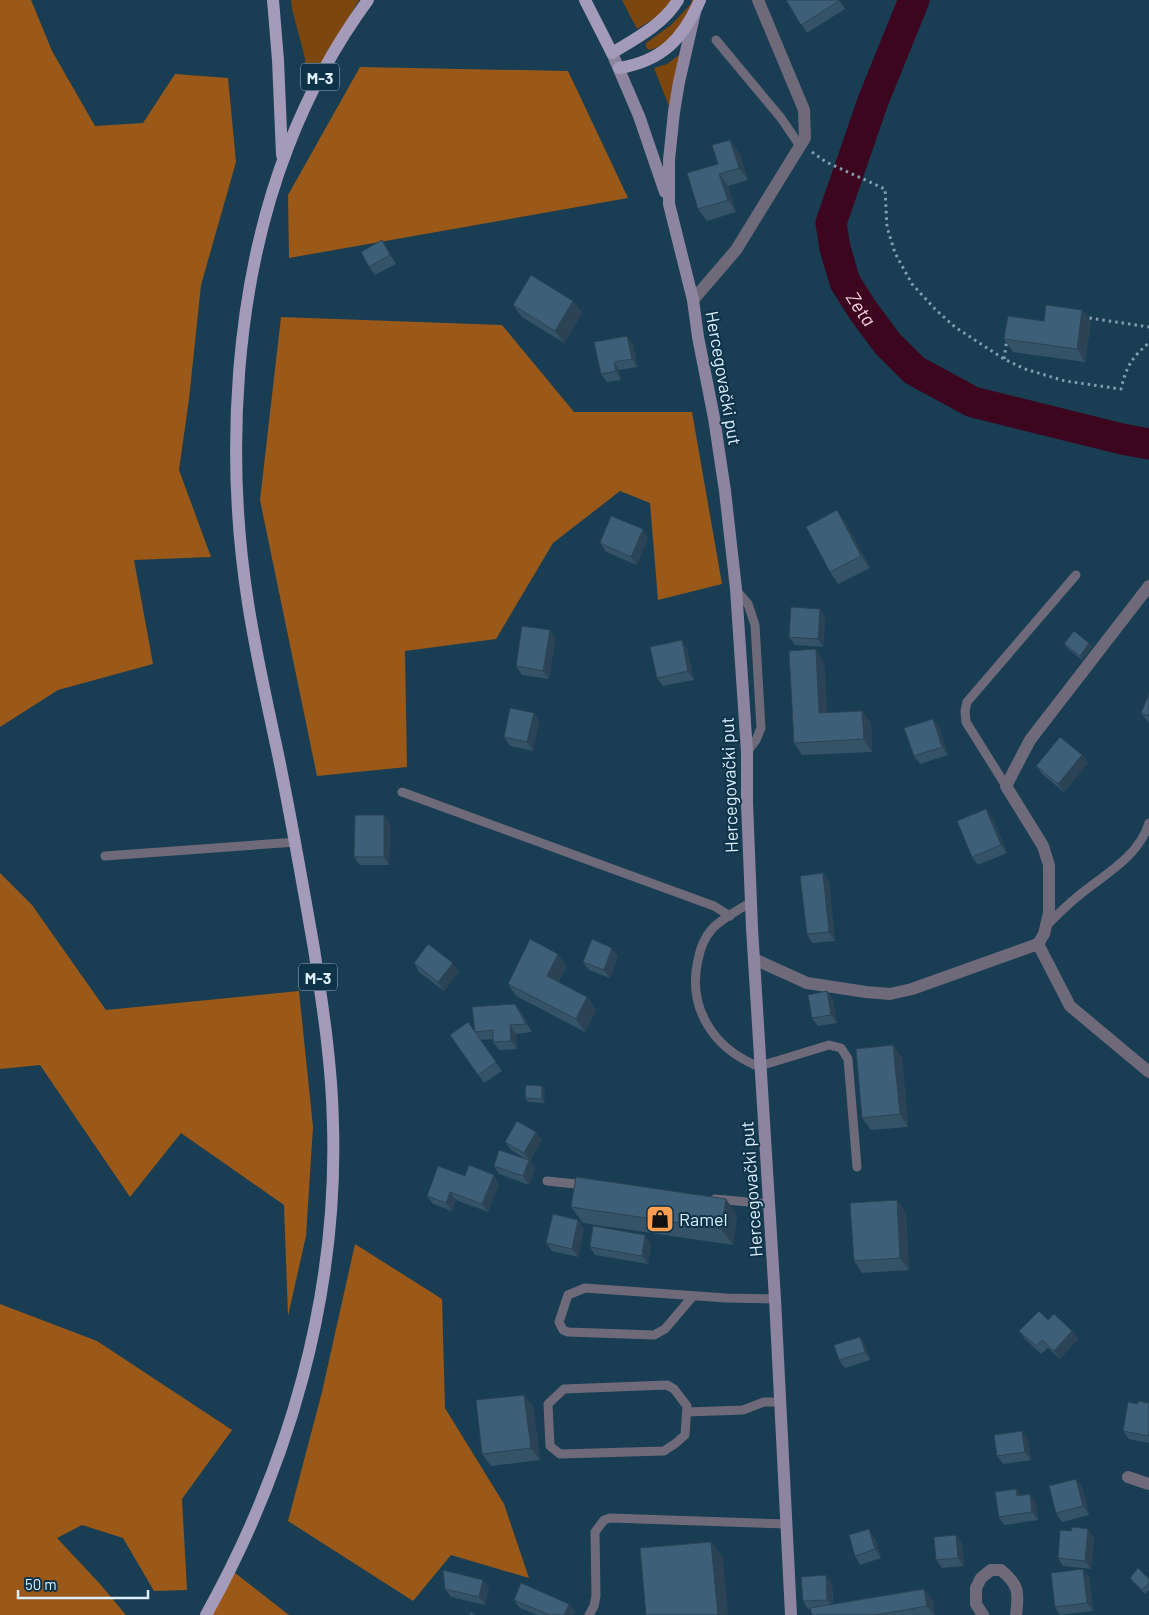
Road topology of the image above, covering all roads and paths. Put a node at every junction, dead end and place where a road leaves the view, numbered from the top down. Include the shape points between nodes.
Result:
1 (273, 0) edge
2 (368, 0) edge
3 (585, 0) edge
4 (678, 0) edge
5 (758, 0) edge
6 (698, 5) edge
7 (716, 40) dead end
8 (612, 53) junction
9 (619, 68) junction
10 (800, 146) junction
11 (283, 160) junction
12 (826, 162) dead end
13 (669, 204) junction
14 (693, 300) junction
15 (1075, 316) edge
16 (1149, 327) edge
17 (1008, 330) edge
18 (1149, 343) edge
19 (1004, 359) junction
20 (1076, 575) dead end
21 (1149, 586) edge
22 (1006, 786) junction
23 (402, 792) dead end
24 (1149, 823) edge
25 (296, 842) junction
26 (105, 856) dead end
27 (751, 902) junction
28 (730, 916) junction
29 (1046, 926) junction
30 (1038, 944) junction
31 (754, 959) junction
32 (760, 1066) junction
33 (1149, 1072) edge
34 (857, 1167) dead end
35 (547, 1181) dead end
36 (595, 1186) edge
37 (701, 1197) edge
38 (770, 1204) junction
39 (693, 1296) junction
40 (775, 1299) junction
41 (780, 1402) junction
42 (687, 1412) junction
43 (1128, 1476) dead end
44 (1149, 1484) edge
45 (786, 1524) junction
46 (206, 1615) edge
47 (589, 1615) edge
48 (790, 1615) edge
49 (983, 1615) edge
50 (1016, 1615) edge

1 - 11 main road
2 - 11 main road, M-3 via 321,75
3 - 8 main road
4 - 8 main road via 656,24
5 - 10 street, Hercegovački put via 804,110 805,138
6 - 9 main road via 683,32 662,52 640,64
6 - 13 main road via 674,112
7 - 10 lane
8 - 9 main road
9 - 13 main road
10 - 14 street, Hercegovački put via 736,250
11 - 25 main road, M-3 via 258,247 248,304 238,395 236,470 249,608
12 - 19 path via 885,189 887,227 895,253 912,284 955,327
13 - 14 main road
14 - 27 main road, Hercegovački put via 721,462 736,589 747,752
15 - 16 path
17 - 19 path
18 - 19 path via 1138,352 1126,370 1121,389 1065,381
20 - 22 lane via 966,702 966,722
21 - 22 street via 1030,740
22 - 29 street via 1043,846 1049,865
23 - 28 lane via 714,906
24 - 29 lane via 1122,863 1077,896
25 - 26 lane
25 - 46 main road, M-3 via 323,1005 331,1076 334,1154 329,1241 312,1338 284,1437 244,1539
27 - 28 lane
27 - 31 main road, Hercegovački put
28 - 32 lane via 713,928 702,948 696,974 696,994 704,1018 719,1042 738,1057
29 - 30 street
30 - 31 street via 890,994 807,983
30 - 33 street via 1070,1006
31 - 32 main road, Hercegovački put
32 - 34 lane via 829,1045 841,1048 848,1059
32 - 38 main road, Hercegovački put
35 - 36 lane
37 - 38 lane
38 - 40 main road, Hercegovački put
39 - 39 lane via 585,1288 568,1295 559,1322 568,1332 654,1335 665,1329
39 - 40 lane
40 - 41 main road, Hercegovački put
41 - 42 lane via 764,1402 743,1410
41 - 45 main road, Hercegovački put
42 - 42 lane via 685,1435 664,1451 560,1454 550,1446 548,1404 564,1389 667,1385 682,1397
43 - 44 street
45 - 47 lane via 604,1520 595,1532 596,1596
45 - 48 main road, Hercegovački put
49 - 50 street via 976,1604 976,1588 981,1578 991,1570 1001,1570 1016,1585

